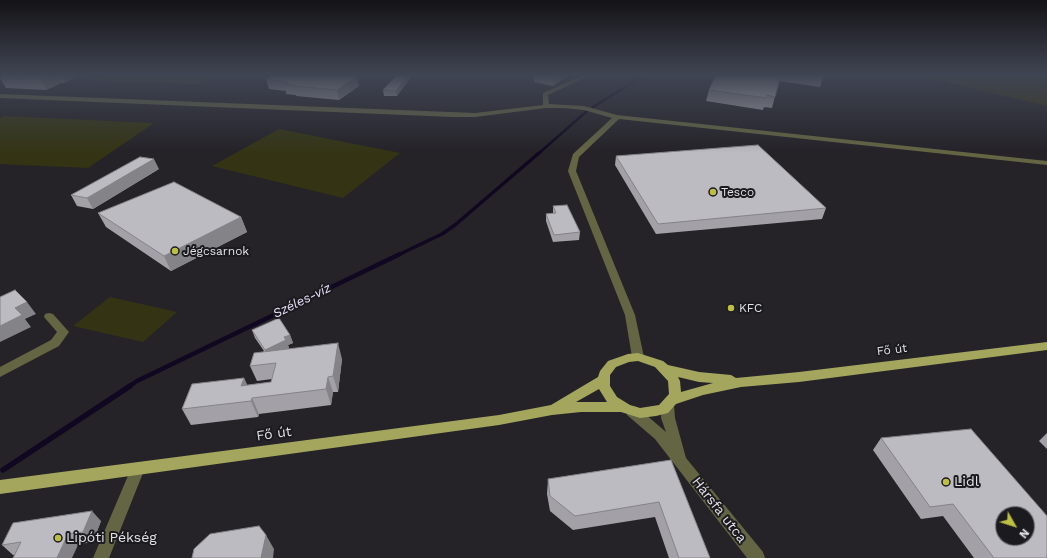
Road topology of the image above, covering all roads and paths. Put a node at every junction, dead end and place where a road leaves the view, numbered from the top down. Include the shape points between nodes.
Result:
1 (114, 101) edge
2 (546, 101) edge
3 (546, 106) junction
4 (617, 116) junction
5 (1047, 162) edge
6 (49, 317) dead end
7 (1047, 346) edge
8 (638, 357) junction
9 (665, 369) junction
10 (0, 372) edge
11 (602, 380) junction
12 (741, 382) junction
13 (670, 402) junction
14 (626, 409) junction
15 (552, 410) junction
16 (682, 461) junction
17 (138, 468) junction
18 (0, 487) edge
19 (101, 558) edge
20 (757, 558) edge

1 - 3 street via 453,116
2 - 3 street
3 - 4 street via 584,108
4 - 5 street
4 - 8 street via 576,156 572,171 630,315
6 - 10 street via 63,332 54,343
7 - 12 main road, Fő út
8 - 9 main road via 652,361
8 - 11 main road via 612,364
9 - 12 main road, Fő út via 699,377
9 - 13 main road via 674,381 675,394
11 - 14 main road via 607,394
11 - 15 main road, Fő út
12 - 13 main road, Fő út via 702,390
13 - 14 main road via 656,411 640,413
13 - 16 street, Hársfa utca via 668,418
14 - 15 main road, Fő út via 581,407
14 - 16 street, Hársfa utca via 660,435
15 - 17 main road, Fő út via 499,420
16 - 20 street, Hársfa utca
17 - 18 main road, Fő út
17 - 19 street

